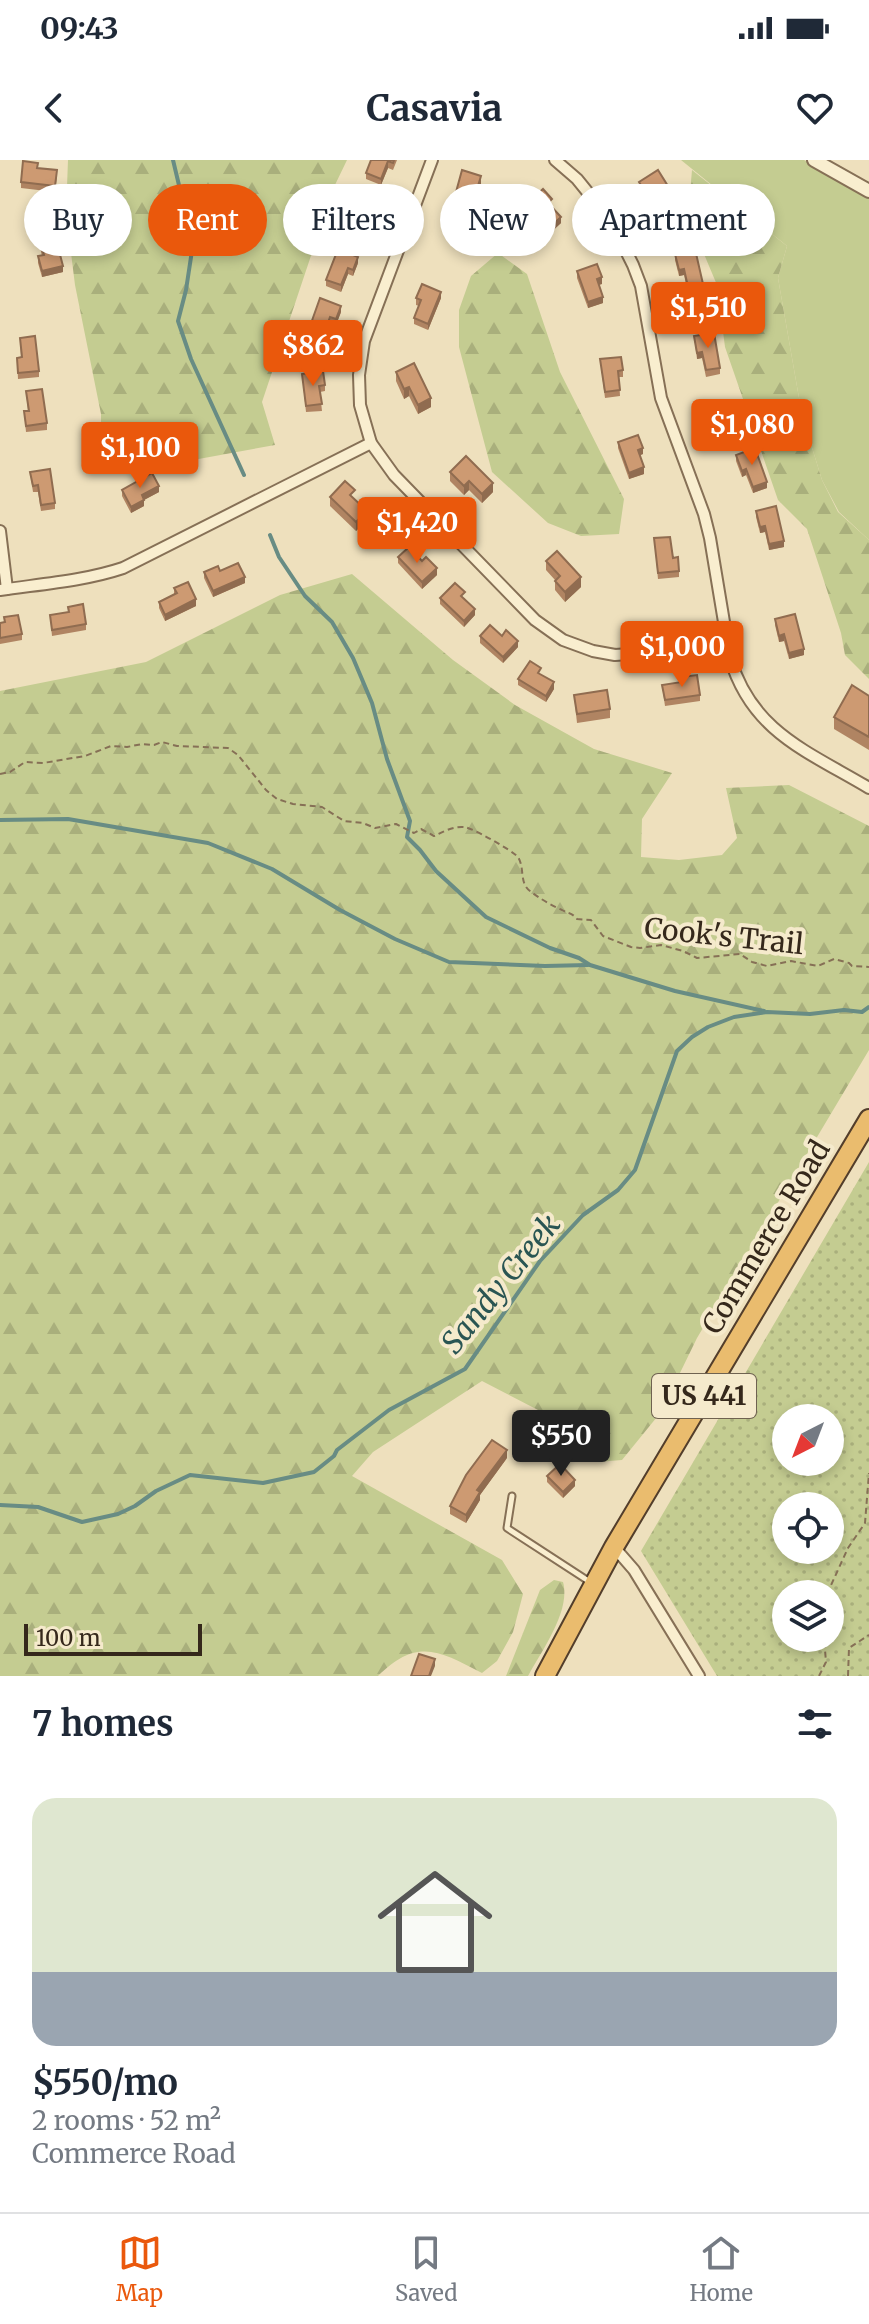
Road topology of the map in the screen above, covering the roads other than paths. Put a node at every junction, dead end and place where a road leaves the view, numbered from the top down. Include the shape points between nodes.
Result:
1 (432, 160) edge
2 (555, 160) edge
3 (814, 160) edge
4 (869, 191) edge
5 (371, 443) junction
6 (0, 531) edge
7 (4, 589) edge
8 (727, 640) junction
9 (869, 788) edge
10 (869, 1119) edge
11 (512, 1496) dead end
12 (614, 1547) junction
13 (594, 1584) junction
14 (545, 1676) edge
15 (699, 1676) edge

1 - 5 street via 364,341 360,405
2 - 8 street via 611,221 641,286 661,398 710,538
3 - 4 street
5 - 7 street via 123,568
5 - 8 street via 394,475 525,610 563,640 615,655
6 - 7 street
8 - 9 street via 736,677 761,717
10 - 12 highway, Commerce Road / US 441
11 - 13 lane via 507,1528
12 - 13 highway, Commerce Road / US 441
12 - 15 street via 634,1570
13 - 14 highway, Commerce Road / US 441

